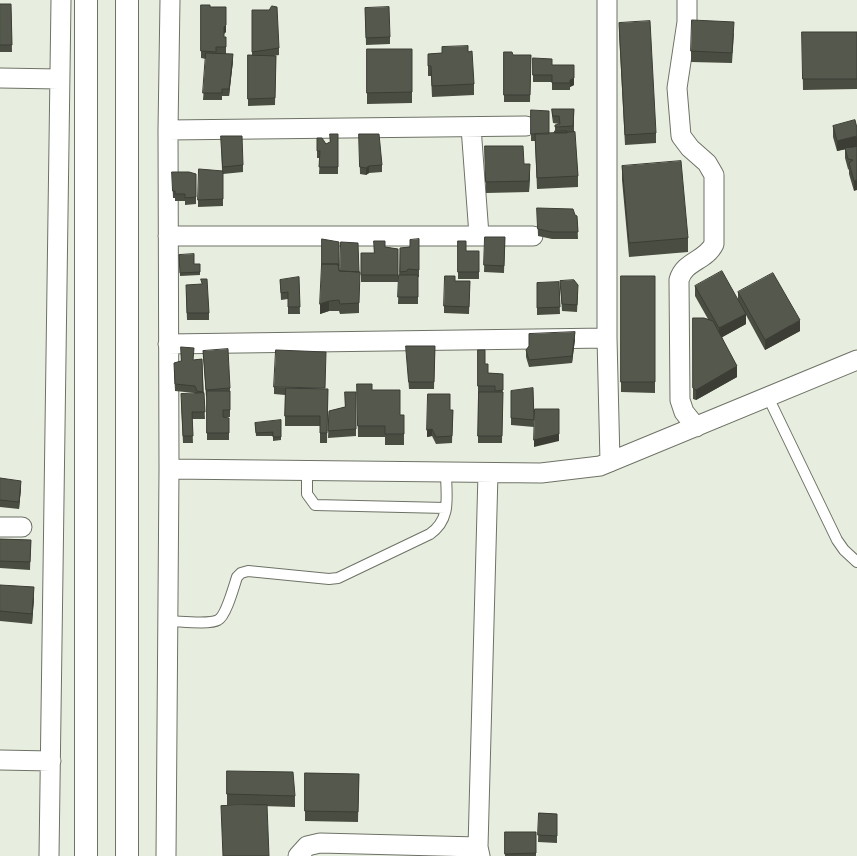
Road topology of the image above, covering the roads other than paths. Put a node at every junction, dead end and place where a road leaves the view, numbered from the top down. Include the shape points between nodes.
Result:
1 (61, 0) edge
2 (86, 0) edge
3 (127, 0) edge
4 (170, 0) edge
5 (606, 0) edge
6 (687, 0) edge
7 (0, 78) edge
8 (59, 79) junction
9 (526, 126) dead end
10 (471, 127) junction
11 (168, 130) junction
12 (479, 235) junction
13 (168, 236) junction
14 (533, 236) dead end
15 (608, 338) junction
16 (168, 344) junction
17 (857, 360) edge
18 (768, 397) junction
19 (696, 427) junction
20 (610, 462) junction
21 (169, 469) junction
22 (307, 471) junction
23 (446, 472) junction
24 (488, 473) junction
25 (446, 508) junction
26 (0, 527) edge
27 (22, 527) dead end
28 (857, 562) edge
29 (167, 621) junction
30 (0, 760) edge
31 (51, 761) junction
32 (479, 852) edge
33 (50, 856) edge
34 (86, 856) edge
35 (127, 856) edge
36 (166, 856) edge
37 (298, 856) edge

1 - 8 street
2 - 34 street
3 - 35 street
4 - 11 street
5 - 15 street
6 - 19 street via 687,22 677,88 681,136 709,166 715,181 714,244 706,255 685,267 679,280 680,400 684,412
7 - 8 street
8 - 31 street
9 - 10 street
10 - 11 street
10 - 12 street
11 - 13 street
12 - 13 street
12 - 14 street
13 - 16 street
15 - 16 street
15 - 20 street
16 - 21 street
17 - 18 street
18 - 19 street
18 - 28 lane via 837,540
19 - 20 street
20 - 24 street via 600,466 541,473
21 - 22 street
21 - 29 street
22 - 23 street
22 - 25 lane via 307,494 315,505
23 - 24 street
23 - 25 lane
24 - 32 street
25 - 29 lane via 445,518 439,528 346,575 329,579 241,572 223,615 218,620
26 - 27 street
29 - 36 street
30 - 31 street
31 - 33 street
32 - 37 street via 320,843 307,846

